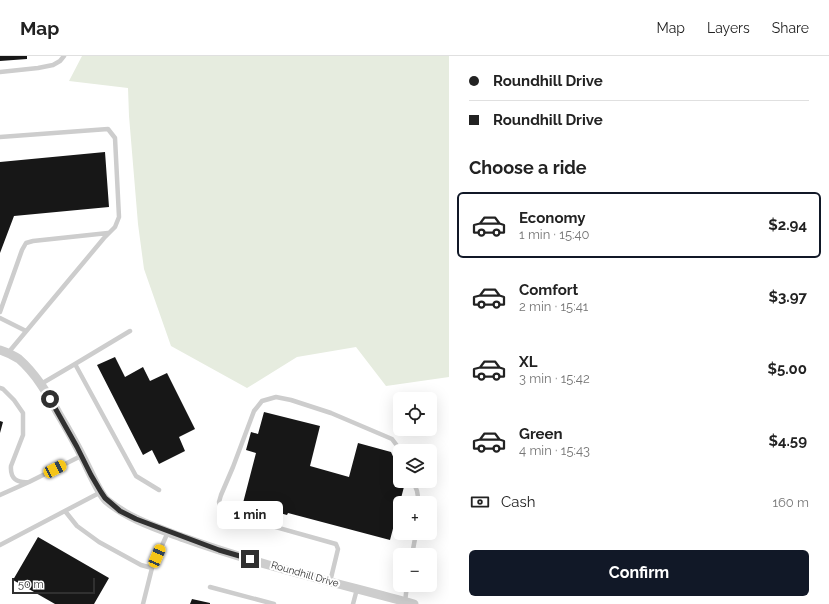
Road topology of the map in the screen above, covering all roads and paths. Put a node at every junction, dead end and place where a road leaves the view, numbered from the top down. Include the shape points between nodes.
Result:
1 (64, 56) edge
2 (0, 72) edge
3 (0, 136) edge
4 (108, 234) junction
5 (0, 312) edge
6 (0, 318) edge
7 (26, 330) junction
8 (130, 332) dead end
9 (4, 351) edge
10 (74, 364) junction
11 (41, 384) junction
12 (0, 388) edge
13 (396, 444) edge
14 (81, 456) junction
15 (28, 482) junction
16 (159, 490) dead end
17 (101, 492) junction
18 (0, 494) edge
19 (65, 511) junction
20 (168, 532) junction
21 (0, 545) edge
22 (152, 568) junction
23 (330, 582) junction
24 (210, 587) dead end
25 (357, 589) junction
26 (408, 592) edge
27 (409, 603) edge
28 (143, 604) edge
29 (274, 604) edge
30 (353, 604) edge

1 - 2 lane via 53,65
3 - 4 lane via 108,129 115,138 119,217 115,227
4 - 5 lane via 26,243
4 - 7 lane
6 - 7 lane
7 - 9 lane
8 - 10 lane
9 - 11 street, Roundhill Drive via 18,358
10 - 11 lane
10 - 16 lane via 136,476
11 - 14 street, Roundhill Drive
12 - 15 lane via 14,400 23,413 23,435 11,472 12,477 18,481
13 - 23 lane via 392,439 331,413 291,400 270,398 262,401 254,411 221,495 221,510 336,544 338,549
14 - 15 lane
14 - 17 street, Roundhill Drive
15 - 18 lane
17 - 19 lane
17 - 20 street, Roundhill Drive via 120,511
19 - 21 lane
19 - 22 lane via 77,526 100,542 140,565
20 - 22 lane
20 - 23 street, Roundhill Drive via 219,550
22 - 28 lane
23 - 25 street, Roundhill Drive
24 - 29 lane
25 - 27 street, Roundhill Drive
25 - 30 lane
26 - 27 lane

